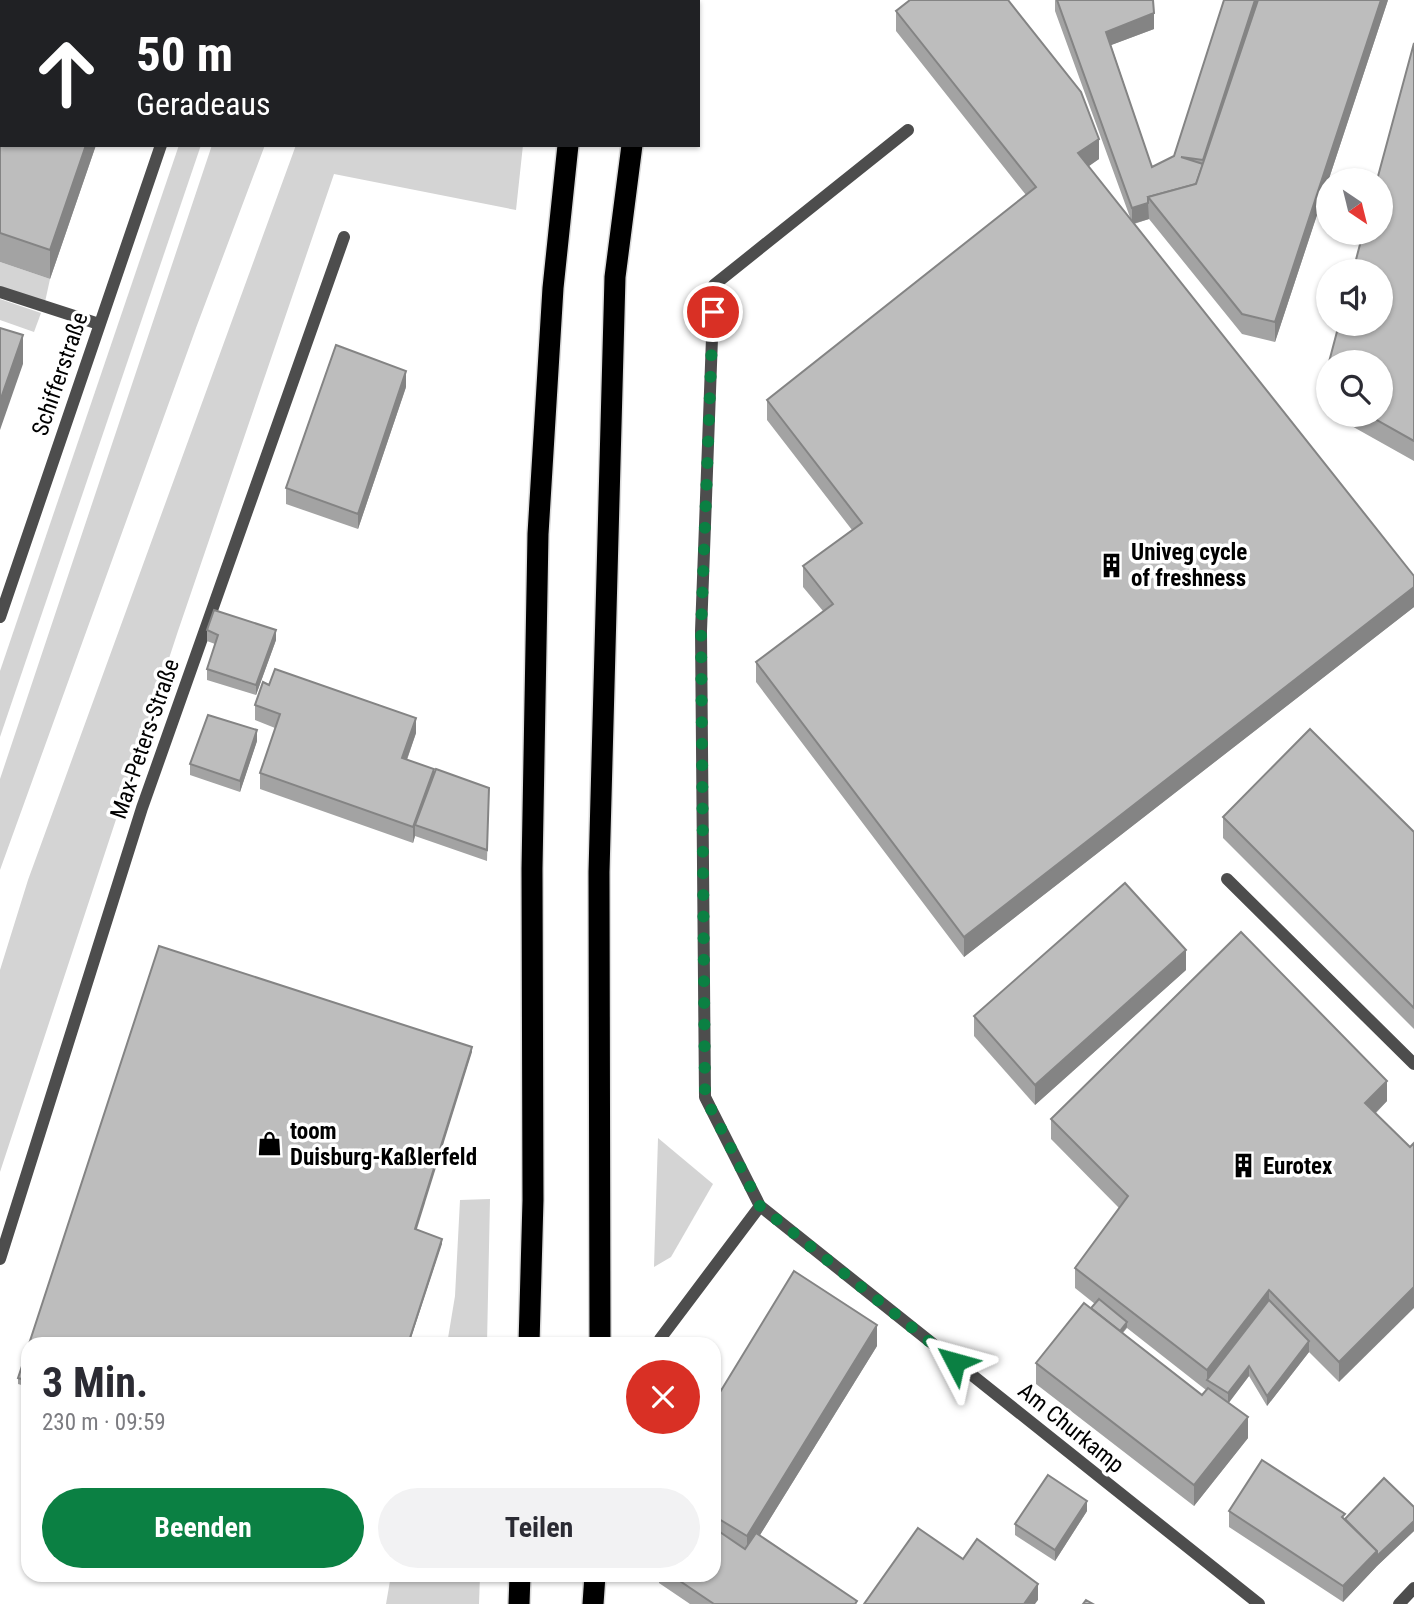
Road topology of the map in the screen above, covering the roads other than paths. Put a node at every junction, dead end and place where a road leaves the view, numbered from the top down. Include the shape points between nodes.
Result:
1 (908, 130) dead end
2 (160, 147) edge
3 (568, 147) edge
4 (632, 147) edge
5 (344, 237) dead end
6 (0, 292) edge
7 (99, 324) junction
8 (0, 617) edge
9 (1227, 879) dead end
10 (1414, 1063) edge
11 (760, 1206) junction
12 (0, 1259) edge
13 (529, 1337) edge
14 (600, 1337) edge
15 (662, 1337) edge
16 (520, 1582) edge
17 (595, 1582) edge
18 (1414, 1588) edge
19 (519, 1604) edge
20 (593, 1604) edge
21 (1259, 1604) edge
22 (1399, 1604) edge

1 - 11 street via 714,285 701,631 705,1097
2 - 7 street, Schifferstraße
3 - 13 highway via 552,288 538,534
4 - 14 highway via 615,277 599,872
5 - 12 street, Max-Peters-Straße via 142,808
6 - 7 street
7 - 8 street, Schifferstraße
9 - 10 street
11 - 15 street
11 - 21 street, Am Churkamp
16 - 19 highway
17 - 20 highway
18 - 22 street

